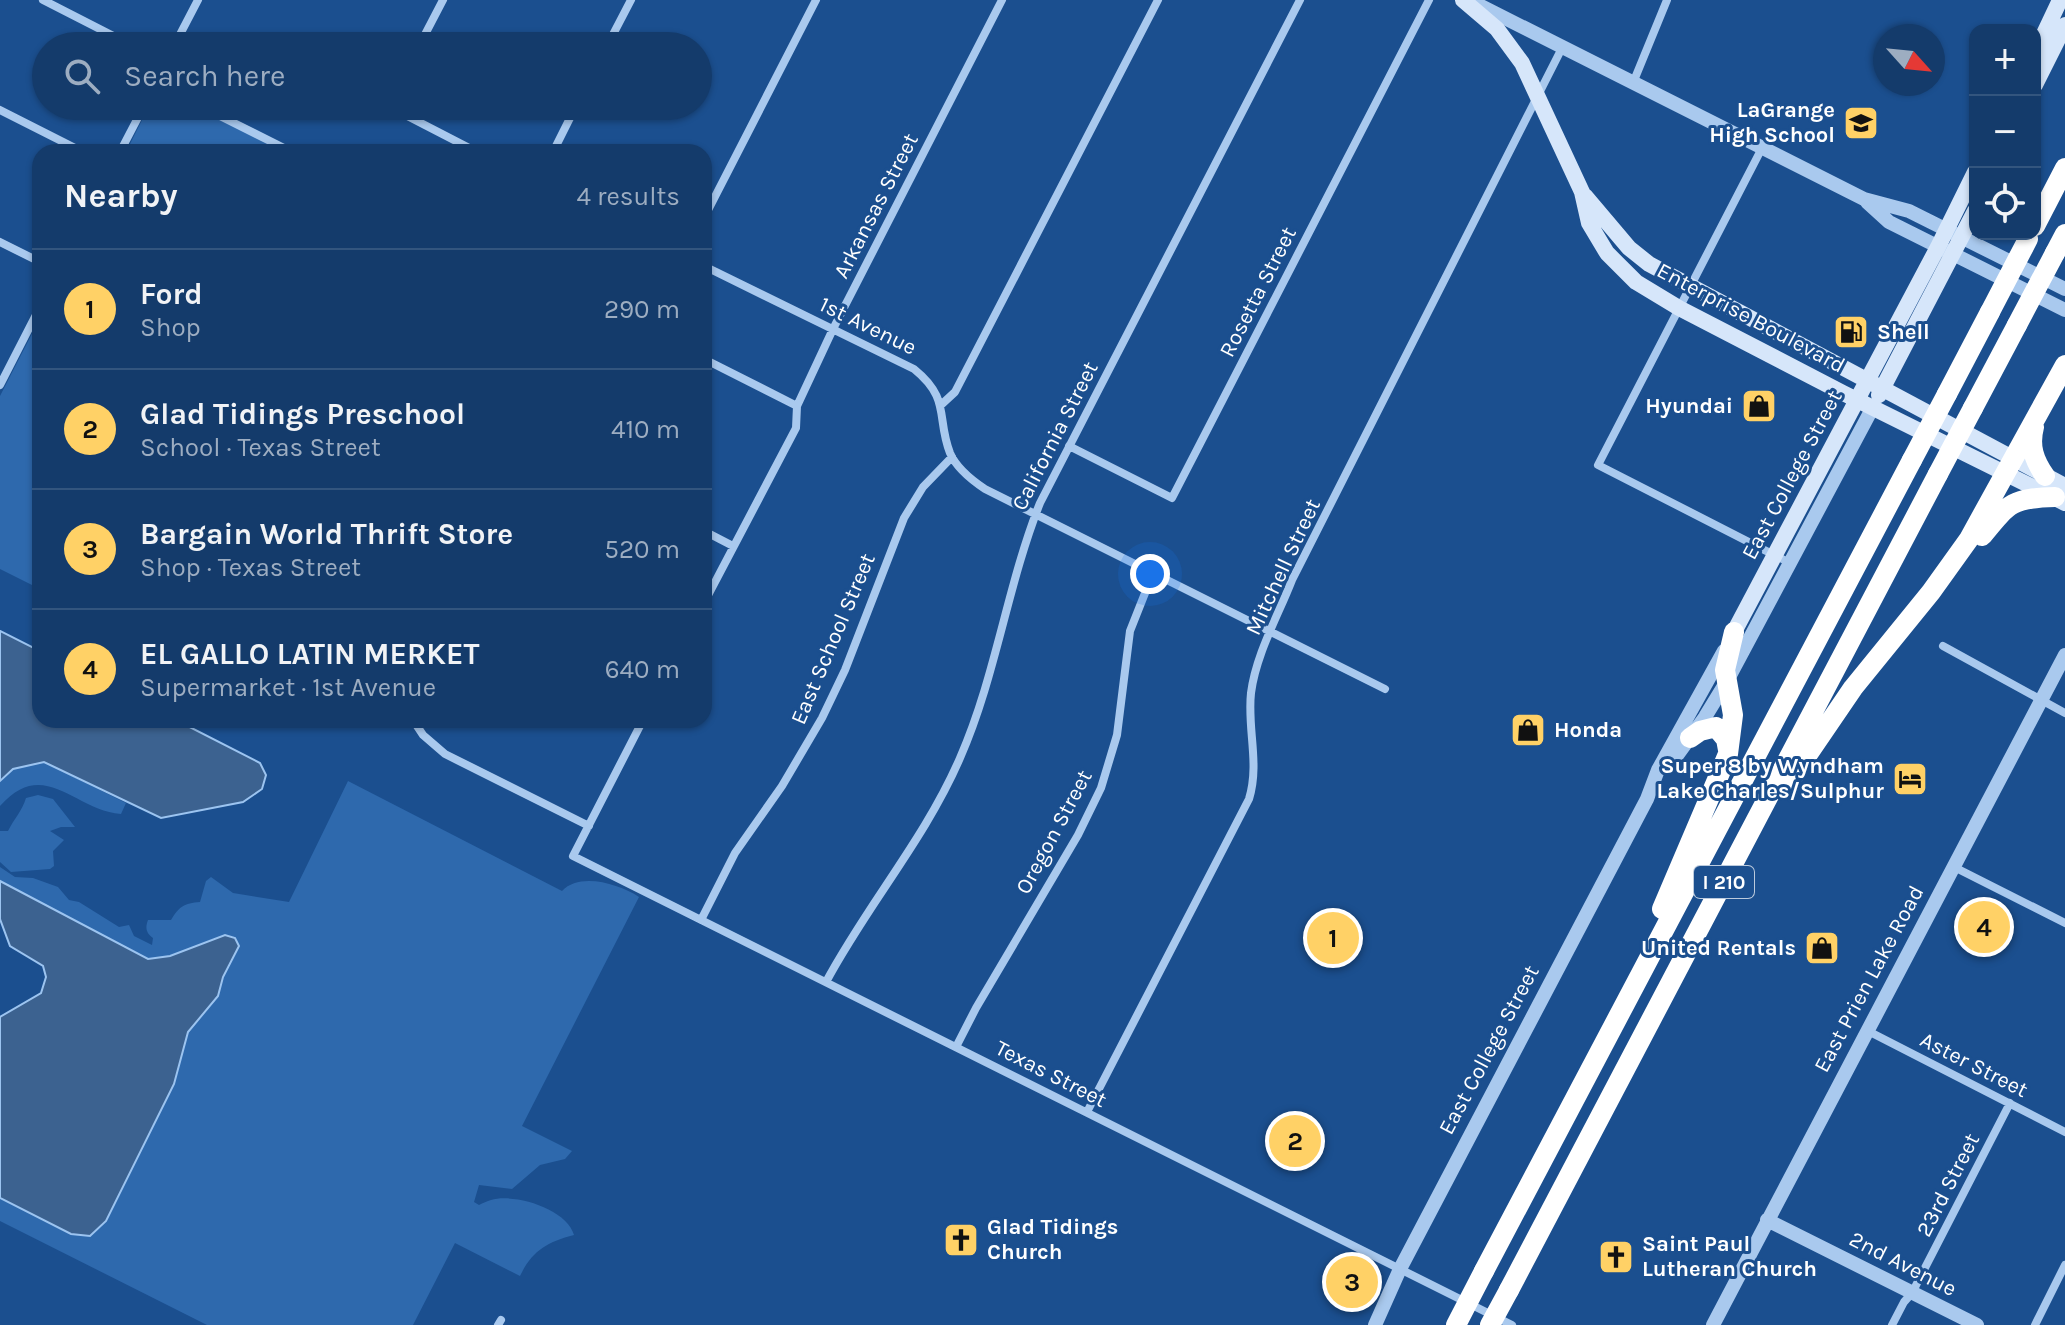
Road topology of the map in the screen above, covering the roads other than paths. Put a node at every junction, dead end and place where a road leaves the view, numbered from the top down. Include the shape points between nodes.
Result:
1 (43, 0) edge
2 (198, 0) edge
3 (443, 0) edge
4 (631, 0) edge
5 (816, 0) edge
6 (1002, 0) edge
7 (1158, 0) edge
8 (1300, 0) edge
9 (1429, 0) edge
10 (1463, 0) edge
11 (1469, 0) edge
12 (1667, 0) edge
13 (2060, 0) edge
14 (1490, 9) edge
15 (2065, 25) edge
16 (106, 32) edge
17 (181, 32) edge
18 (426, 32) edge
19 (614, 32) edge
20 (2041, 40) edge
21 (1562, 48) junction
22 (2041, 73) edge
23 (1633, 84) junction
24 (1538, 97) junction
25 (0, 110) edge
26 (137, 120) edge
27 (228, 120) edge
28 (415, 120) edge
29 (569, 120) edge
30 (67, 144) edge
31 (124, 144) edge
32 (276, 144) edge
33 (462, 144) edge
34 (557, 144) edge
35 (1762, 148) junction
36 (2065, 168) edge
37 (1969, 184) edge
38 (1582, 192) junction
39 (1864, 199) junction
40 (712, 202) edge
41 (2041, 214) edge
42 (1969, 223) edge
43 (1946, 229) junction
44 (2065, 234) edge
45 (1962, 237) junction
46 (2027, 240) edge
47 (0, 242) edge
48 (1945, 251) junction
49 (32, 258) edge
50 (712, 270) edge
51 (1690, 286) junction
52 (2065, 289) edge
53 (1679, 308) junction
54 (2065, 310) edge
55 (32, 322) edge
56 (833, 329) junction
57 (712, 363) edge
58 (2065, 365) edge
59 (1, 378) edge
60 (1875, 384) junction
61 (1857, 400) junction
62 (942, 404) junction
63 (797, 406) junction
64 (1873, 407) junction
65 (2038, 413) junction
66 (1069, 446) junction
67 (952, 457) junction
68 (2010, 466) junction
69 (2045, 476) junction
70 (2062, 495) edge
71 (1035, 514) junction
72 (712, 535) edge
73 (733, 546) junction
74 (1773, 555) junction
75 (1790, 563) junction
76 (1153, 573) junction
77 (712, 587) edge
78 (1931, 592) junction
79 (1271, 632) junction
80 (1734, 632) junction
81 (1943, 646) dead end
82 (2065, 655) edge
83 (1727, 681) junction
84 (1385, 689) dead end
85 (2041, 701) junction
86 (2065, 713) edge
87 (418, 728) edge
88 (639, 728) edge
89 (1690, 738) junction
90 (1728, 754) junction
91 (1647, 799) junction
92 (589, 826) junction
93 (1954, 867) junction
94 (1722, 886) junction
95 (701, 920) junction
96 (2065, 923) edge
97 (826, 982) junction
98 (1866, 1030) junction
99 (956, 1047) junction
100 (1580, 1092) junction
101 (2010, 1103) junction
102 (1087, 1112) junction
103 (2065, 1132) edge
104 (1767, 1220) junction
105 (2065, 1265) edge
106 (1400, 1269) junction
107 (1912, 1293) junction
108 (1375, 1325) edge
109 (1456, 1325) edge
110 (1490, 1325) edge
111 (1512, 1325) edge
112 (1713, 1325) edge
113 (1892, 1325) edge
114 (1977, 1325) edge
115 (2035, 1325) edge

1 - 16 street
2 - 17 street
3 - 18 street
4 - 19 street
5 - 40 street
6 - 56 street, Arkansas Street
7 - 62 street via 955,392
8 - 66 street, California Street
9 - 66 street, Rosetta Street via 1172,498
10 - 14 main road
11 - 14 street
12 - 23 street
13 - 20 main road
14 - 21 street
14 - 24 main road
15 - 22 main road
21 - 23 street
21 - 24 street, Mitchell Street
23 - 35 street
24 - 38 main road
24 - 79 street, Mitchell Street
25 - 30 street
26 - 31 street
27 - 32 street
28 - 33 street
29 - 34 street
35 - 39 street
35 - 51 street
36 - 41 highway, I 210
37 - 43 main road, East College Street
38 - 51 main road, Enterprise Boulevard via 1629,248
38 - 53 main road, Enterprise Boulevard via 1589,223 1607,253 1636,282
39 - 43 street via 1909,211
39 - 48 street via 1889,222
42 - 45 main road, East College Street
43 - 45 street
43 - 48 main road, East College Street
44 - 94 highway, I 210, bridge
45 - 48 main road, East College Street
45 - 52 street
46 - 100 highway, I 210, bridge
47 - 49 street
48 - 54 street
48 - 60 main road, East College Street
50 - 56 street, 1st Avenue
51 - 53 street
51 - 60 main road, Enterprise Boulevard
53 - 61 main road, Enterprise Boulevard
53 - 74 street via 1598,465
55 - 59 street
56 - 62 street, 1st Avenue via 914,369
56 - 63 street, Arkansas Street
57 - 63 street
58 - 65 highway
60 - 61 main road, East College Street
60 - 64 main road, East College Street
60 - 68 main road, Enterprise Boulevard
61 - 64 main road, Enterprise Boulevard
61 - 74 main road, East College Street
62 - 67 street, 1st Avenue
63 - 73 street, Arkansas Street via 796,428
64 - 68 main road, Enterprise Boulevard
64 - 75 street, East College Street
65 - 68 highway
65 - 69 highway via 2032,446
66 - 71 street, California Street
67 - 71 street via 985,489
67 - 95 street, East School Street via 923,487 904,518 822,718 735,853
68 - 69 main road, Enterprise Boulevard
68 - 70 main road, Enterprise Boulevard
68 - 78 highway via 1969,539
69 - 70 main road, Enterprise Boulevard
70 - 78 highway via 2009,505
71 - 76 street
71 - 97 street, California Street via 959,761
72 - 73 street
73 - 77 street, Arkansas Street
74 - 75 street
74 - 80 main road, East College Street
75 - 83 street, East College Street
76 - 79 street
76 - 99 street, Oregon Street via 1130,631 1117,735 1101,788
78 - 94 highway via 1823,729
79 - 84 street
79 - 102 street, Mitchell Street via 1252,691 1255,768 1249,799
80 - 83 highway
80 - 91 street, East College Street
81 - 85 street
82 - 85 street, East Prien Lake Road
83 - 89 street, East College Street
83 - 90 highway via 1733,715
85 - 86 street
85 - 93 street, East Prien Lake Road
87 - 92 street via 445,754
88 - 92 street
89 - 90 highway via 1716,727 1726,739
89 - 91 street, East College Street
90 - 100 highway via 1671,890 1608,1018
91 - 106 street, East College Street
92 - 95 street, Texas Street via 573,856
93 - 96 street
93 - 98 street, East Prien Lake Road
94 - 110 highway, I 210, bridge
95 - 97 street, Texas Street
97 - 99 street, Texas Street
98 - 101 street, Aster Street
98 - 104 street, East Prien Lake Road
99 - 102 street, Texas Street
100 - 109 highway, I 210, bridge
101 - 103 street, Aster Street
101 - 107 street, 23rd Street
102 - 106 street, Texas Street
104 - 107 street, 2nd Avenue
104 - 112 street, East Prien Lake Road
105 - 115 street
106 - 108 street, East College Street
106 - 111 street, Texas Street
107 - 113 street, 23rd Street
107 - 114 street, 2nd Avenue

